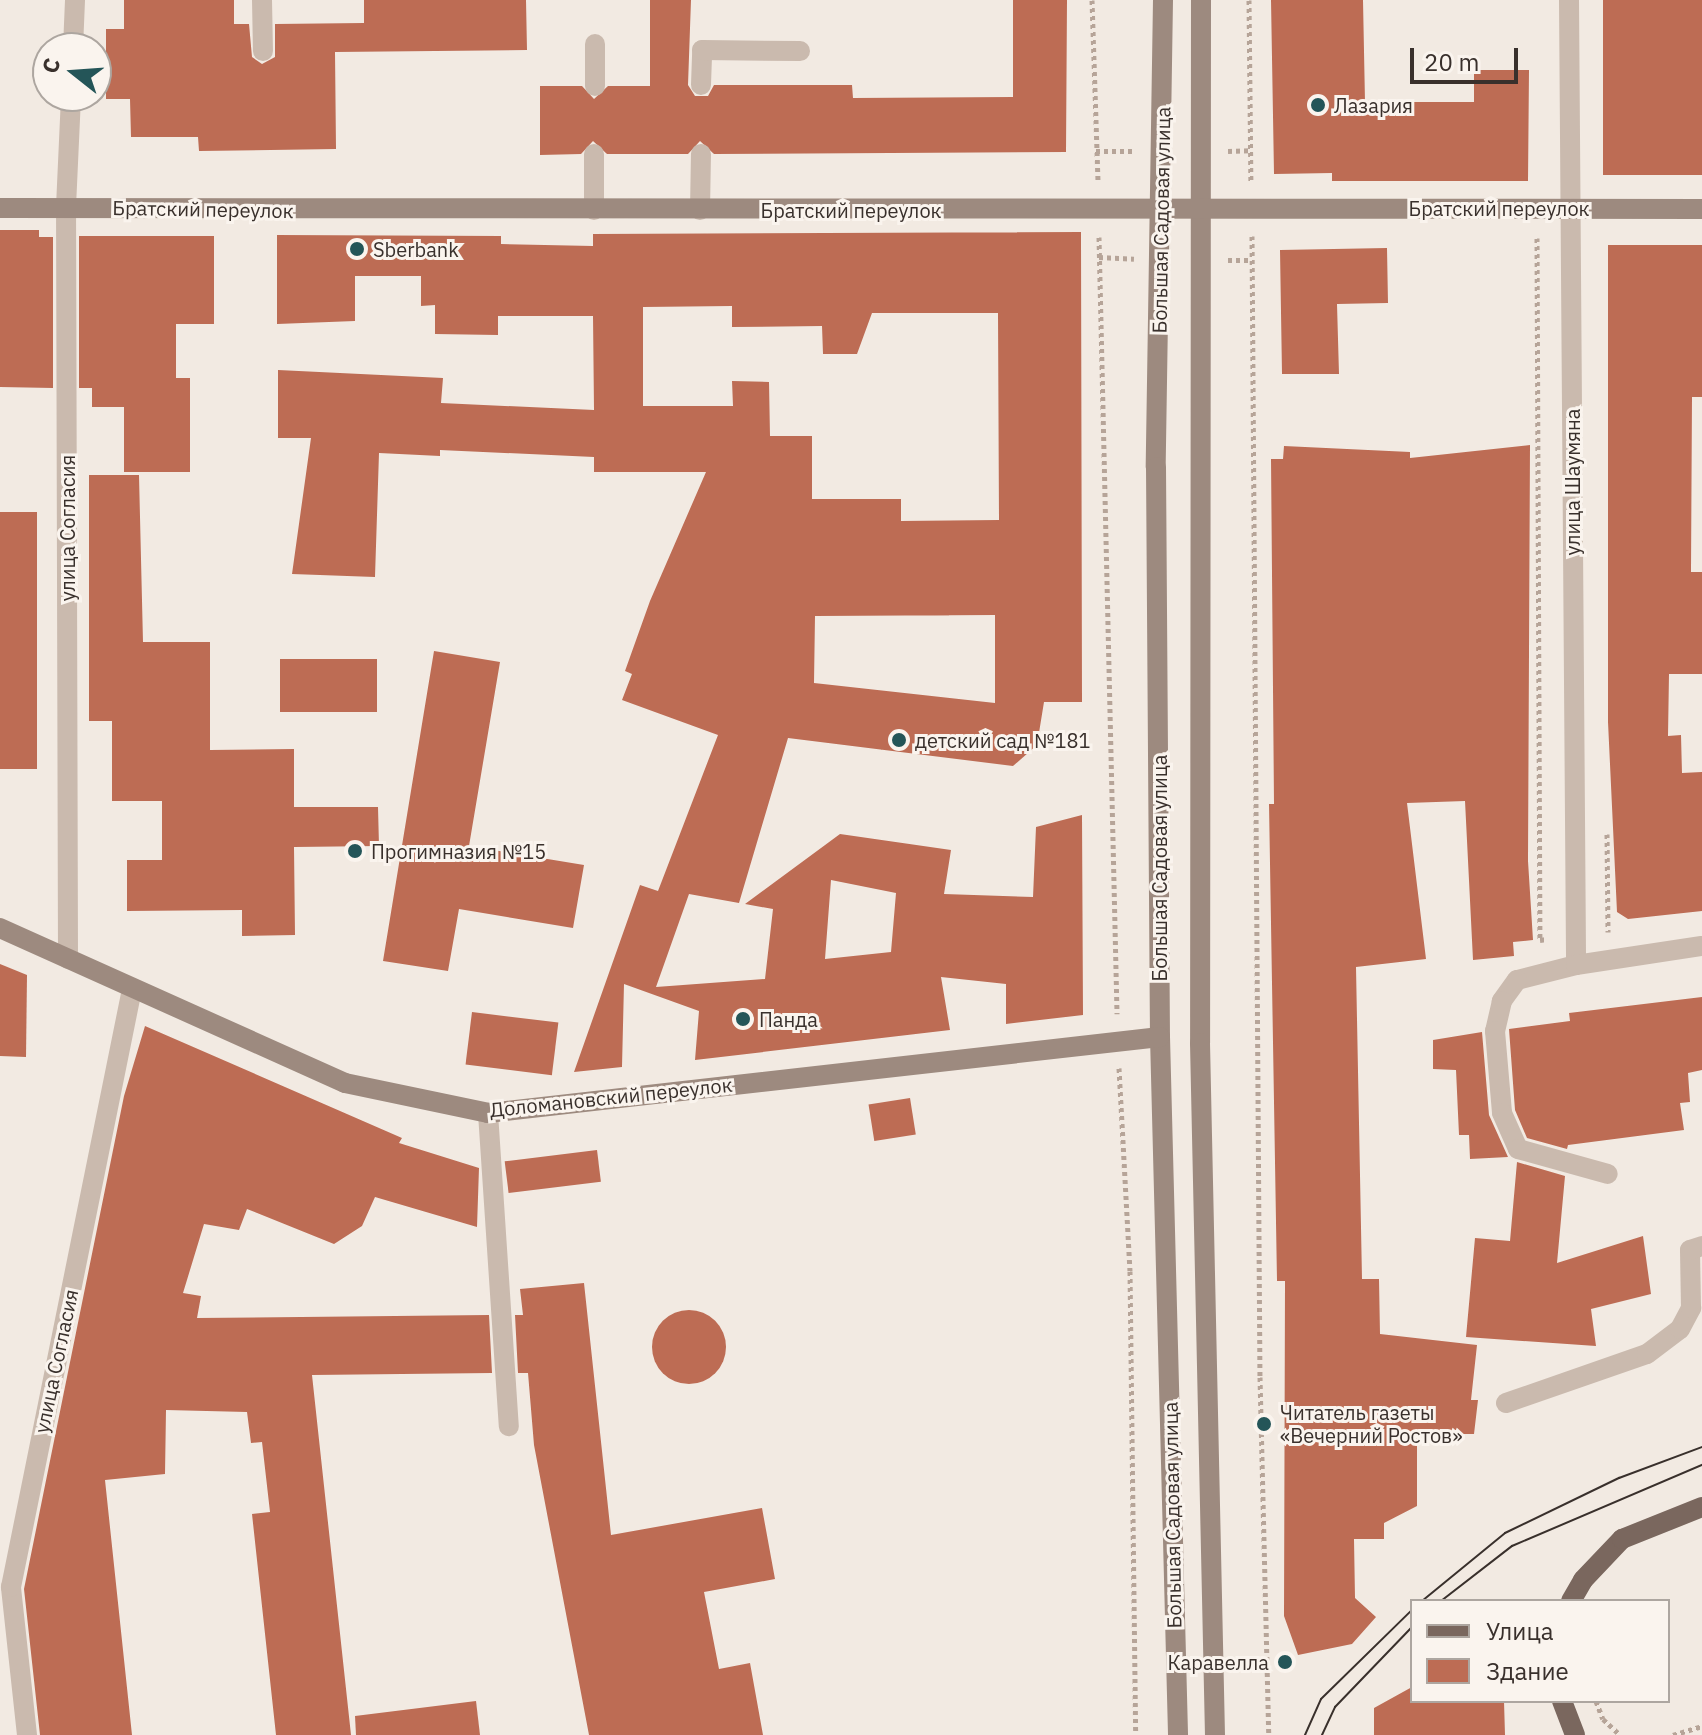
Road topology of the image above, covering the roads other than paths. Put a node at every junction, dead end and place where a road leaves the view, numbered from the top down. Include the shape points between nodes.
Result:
1 (75, 0) edge
2 (262, 0) edge
3 (1163, 0) edge
4 (1201, 0) edge
5 (1569, 0) edge
6 (74, 32) edge
7 (595, 44) dead end
8 (263, 51) dead end
9 (800, 51) dead end
10 (701, 85) dead end
11 (595, 86) dead end
12 (70, 112) edge
13 (594, 154) dead end
14 (701, 154) dead end
15 (66, 207) junction
16 (1569, 207) junction
17 (0, 208) edge
18 (1163, 209) junction
19 (1201, 209) junction
20 (1702, 209) edge
21 (594, 210) junction
22 (700, 210) junction
23 (0, 928) edge
24 (1702, 946) edge
25 (68, 959) junction
26 (1576, 965) junction
27 (132, 989) junction
28 (1160, 1037) junction
29 (488, 1113) junction
30 (1608, 1174) dead end
31 (1702, 1246) edge
32 (1506, 1403) dead end
33 (509, 1426) dead end
34 (1702, 1507) edge
35 (1573, 1599) edge
36 (1563, 1703) edge
37 (27, 1735) edge
38 (1178, 1735) edge
39 (1215, 1735) edge
40 (1575, 1735) edge

1 - 6 street
2 - 8 street
3 - 18 main road, Большая Садовая улица
4 - 19 main road, Большая Садовая улица
5 - 16 street, улица Шаумяна
7 - 11 street
9 - 10 street via 702,50
12 - 15 street, улица Согласия
13 - 21 street
14 - 22 street
15 - 17 main road, Братский переулок
15 - 21 main road, Братский переулок
15 - 25 street, улица Согласия
16 - 19 main road, Братский переулок
16 - 20 main road, Братский переулок
16 - 26 street, улица Шаумяна
18 - 19 main road, Братский переулок
18 - 22 main road, Братский переулок
18 - 28 main road, Большая Садовая улица via 1156,467
19 - 39 main road, Большая Садовая улица via 1200,1043
21 - 22 main road, Братский переулок
23 - 25 main road, Доломановский переулок
24 - 26 street
25 - 27 main road, Доломановский переулок
26 - 30 street via 1517,980 1502,1001 1495,1031 1502,1113 1518,1149
27 - 29 main road, Доломановский переулок via 345,1083
27 - 37 street, улица Согласия via 11,1587
28 - 29 main road, Доломановский переулок
28 - 38 main road, Большая Садовая улица
29 - 33 street
31 - 32 street via 1690,1250 1691,1308 1680,1329 1647,1354
34 - 35 main road via 1622,1539
36 - 40 main road

